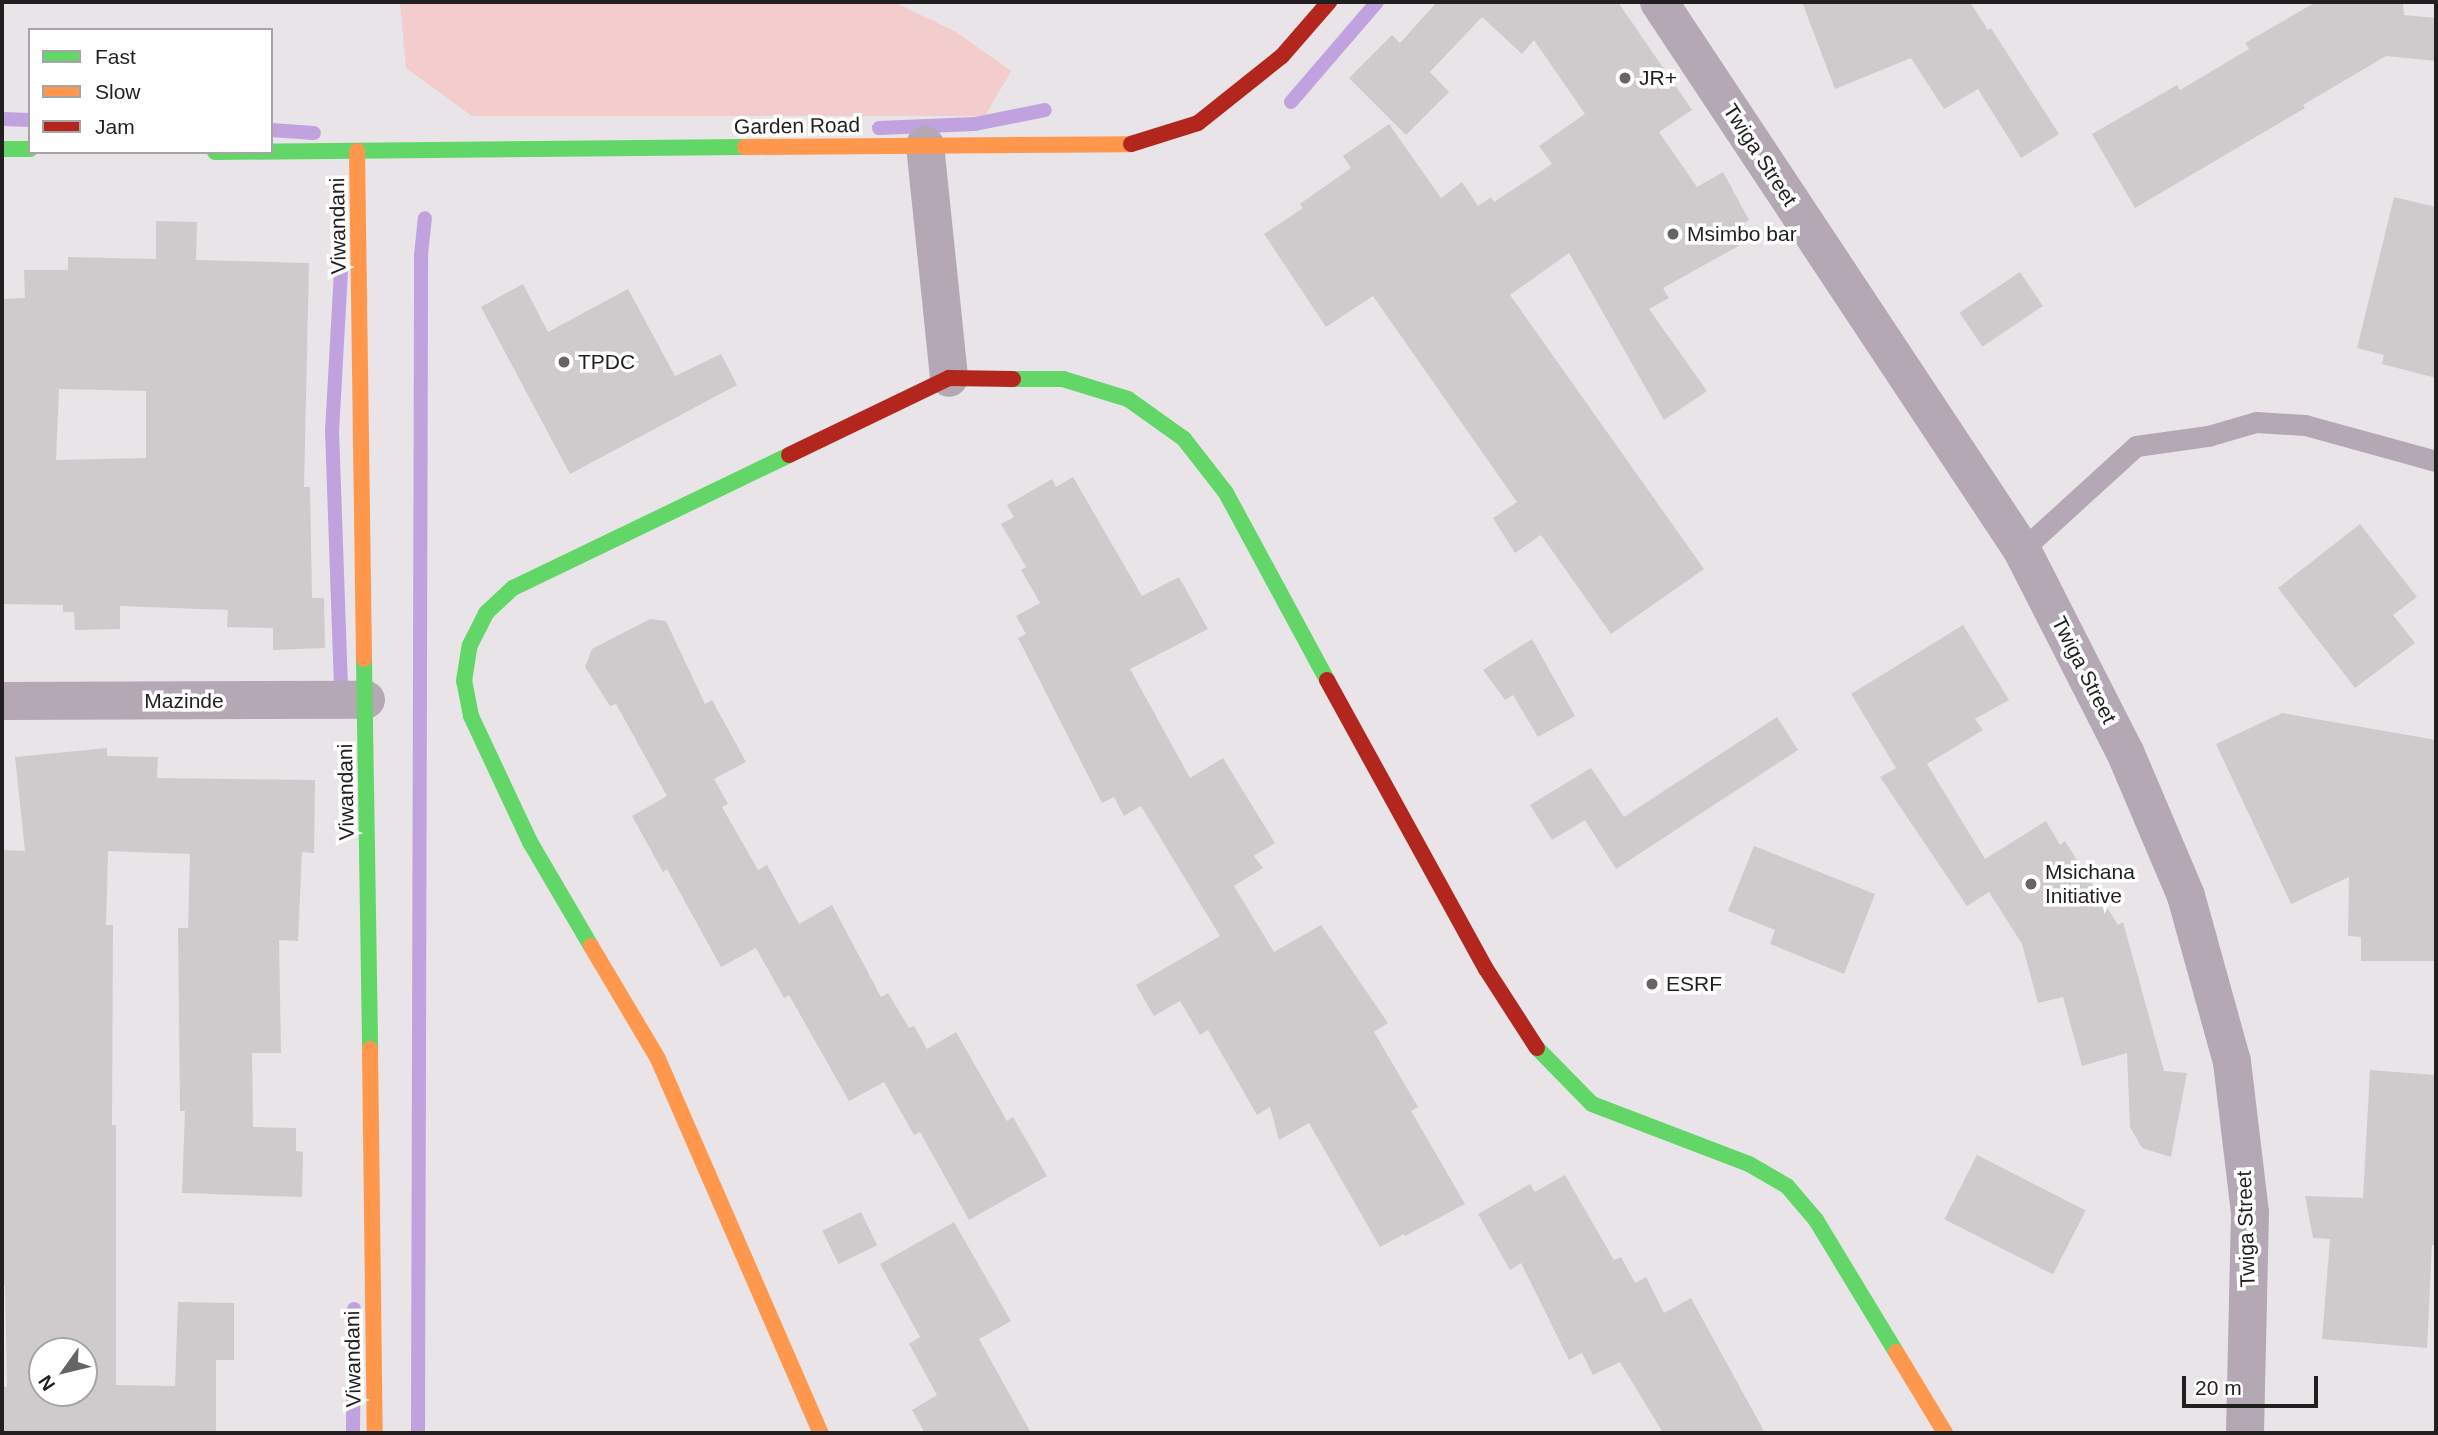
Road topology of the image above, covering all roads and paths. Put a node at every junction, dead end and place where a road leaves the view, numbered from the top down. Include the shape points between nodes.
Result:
1 (1328, 2) edge
2 (1659, 2) edge
3 (925, 145) junction
4 (2, 149) edge
5 (28, 149) edge
6 (357, 151) junction
7 (273, 152) edge
8 (949, 378) junction
9 (2436, 461) edge
10 (2022, 550) junction
11 (366, 700) junction
12 (2, 701) edge
13 (375, 1433) edge
14 (821, 1433) edge
15 (1945, 1433) edge
16 (2245, 1433) edge

1 - 3 street, Garden Road via 1282,56 1198,123 1133,144
2 - 10 street, Twiga Street
3 - 6 street, Garden Road
3 - 8 street
4 - 5 street
6 - 7 street, Garden Road
6 - 11 street, Viwandani
8 - 14 street via 513,587 486,613 470,645 464,681 471,716 530,842 658,1059
8 - 15 street via 1063,379 1128,399 1184,439 1226,493 1429,867 1535,1046 1592,1104 1749,1164 1787,1186 1816,1220
9 - 10 lane via 2305,425 2256,422 2208,436 2136,446
10 - 16 street, Twiga Street via 2125,752 2186,896 2232,1062 2250,1212
11 - 12 street, Mazinde
11 - 13 street, Viwandani

